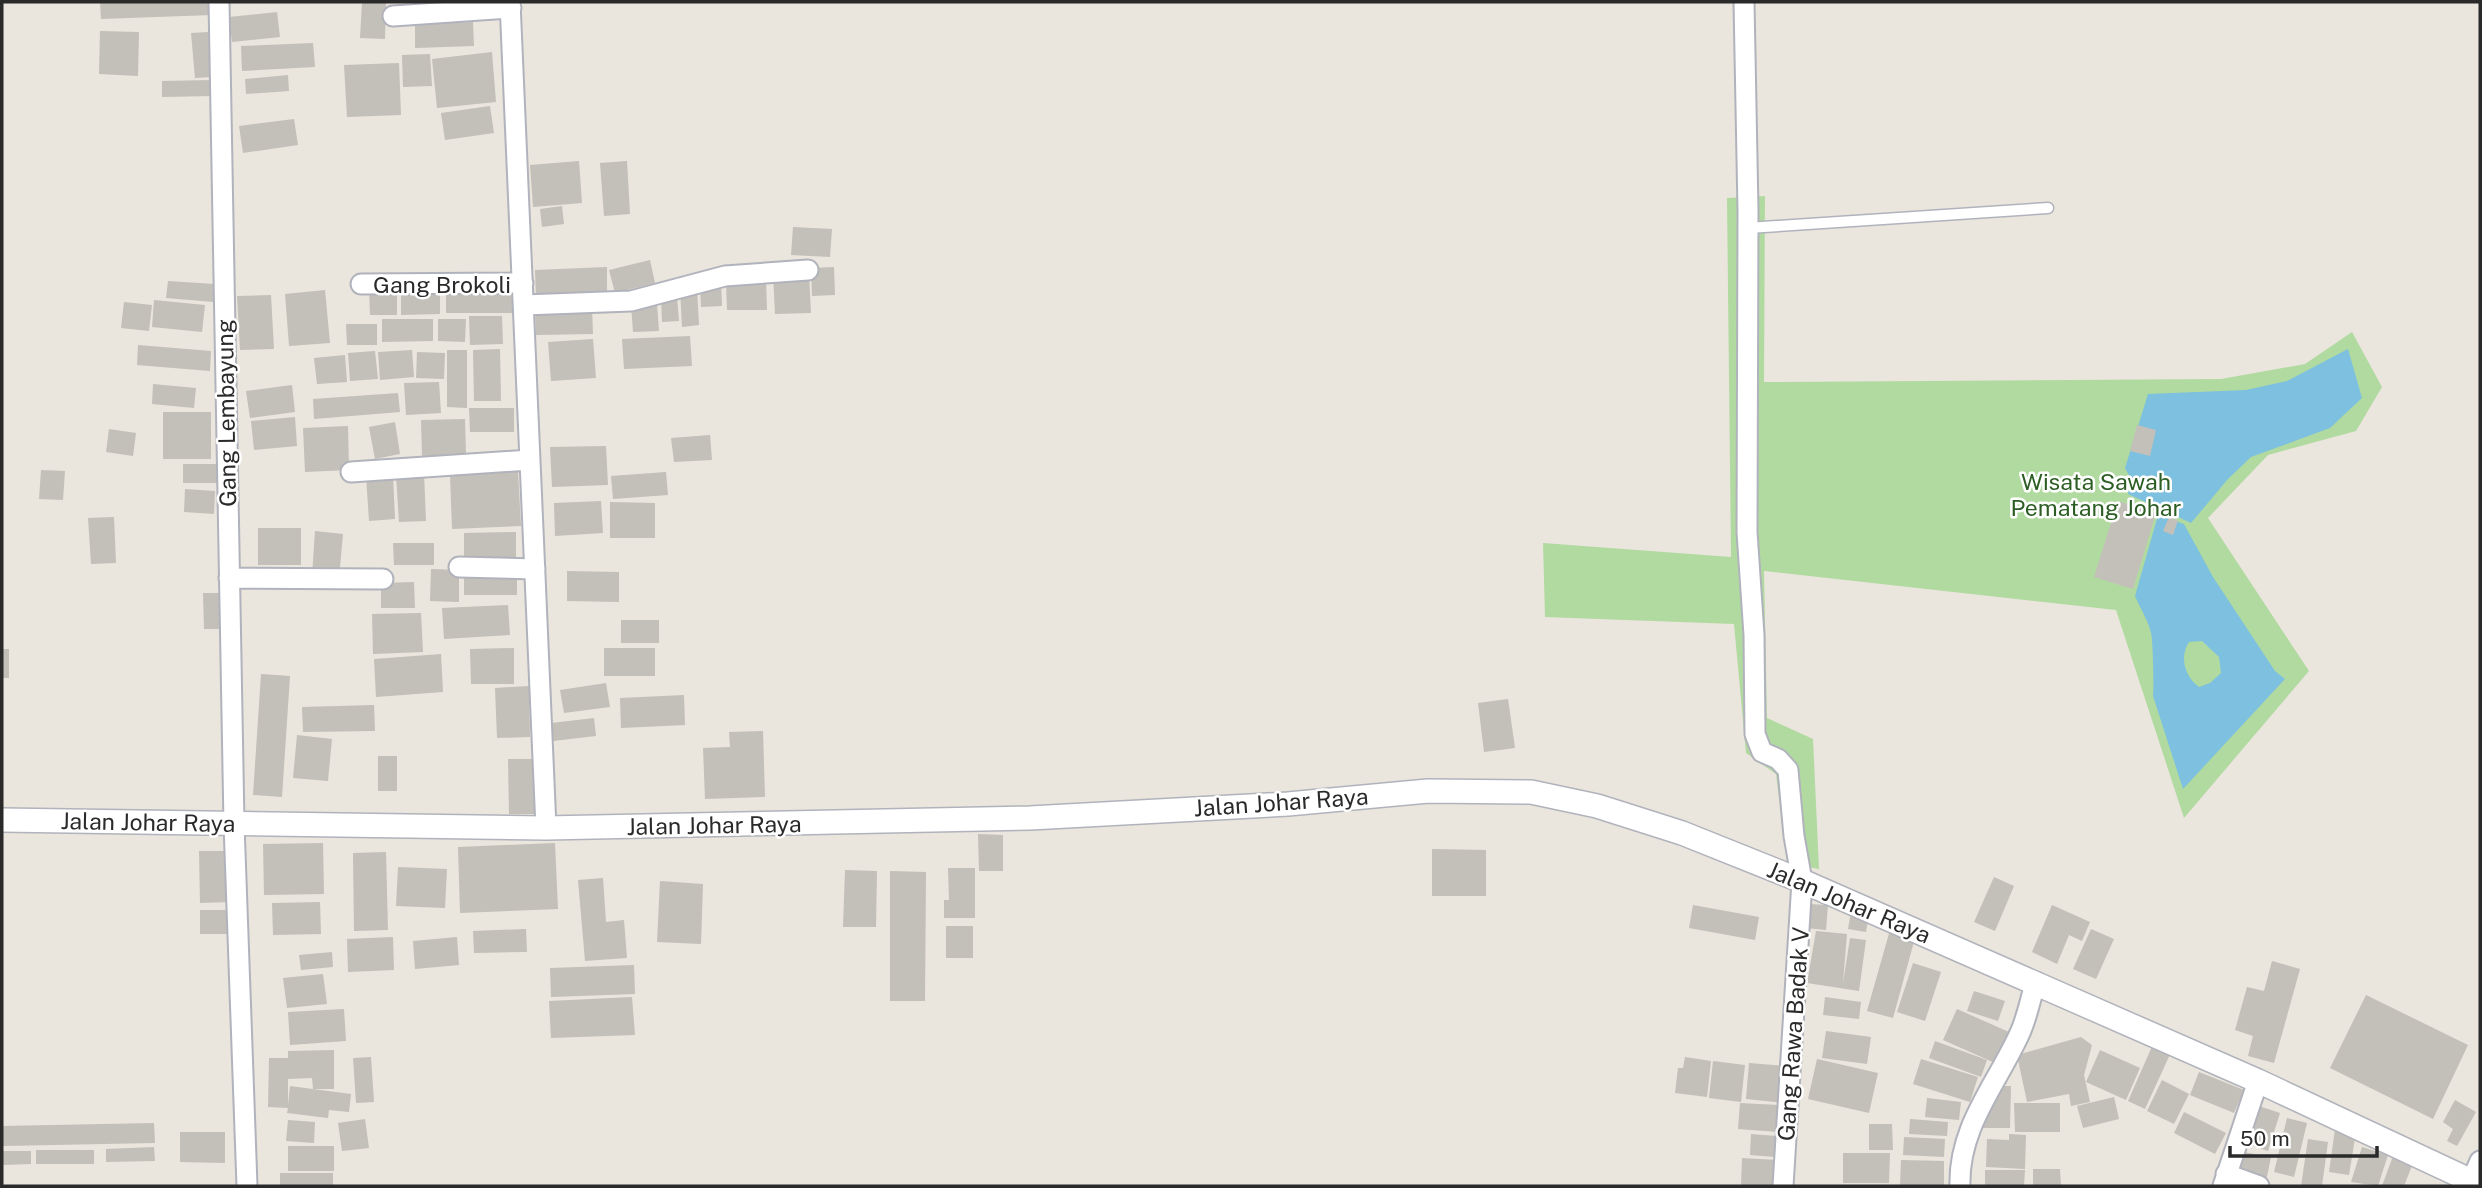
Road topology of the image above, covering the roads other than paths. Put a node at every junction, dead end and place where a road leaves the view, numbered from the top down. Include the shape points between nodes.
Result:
1 (219, 2) edge
2 (1744, 2) edge
3 (510, 5) edge
4 (393, 16) dead end
5 (2048, 208) dead end
6 (1748, 228) junction
7 (808, 270) dead end
8 (523, 283) junction
9 (360, 284) dead end
10 (524, 305) junction
11 (530, 460) junction
12 (351, 472) dead end
13 (460, 567) dead end
14 (535, 569) junction
15 (229, 578) junction
16 (383, 579) dead end
17 (2, 820) edge
18 (234, 824) junction
19 (546, 828) junction
20 (1802, 881) junction
21 (2036, 982) junction
22 (2258, 1081) junction
23 (2475, 1178) edge
24 (2224, 1180) edge
25 (247, 1186) edge
26 (1783, 1186) edge
27 (1960, 1186) edge
28 (2259, 1186) edge

1 - 15 street, Gang Lembayung
2 - 6 street, Gang Rawa Badak V
3 - 4 street
3 - 8 street
5 - 6 lane
6 - 20 street, Gang Rawa Badak V via 1747,532 1755,734 1762,752 1788,770
7 - 10 street via 725,276 631,301
8 - 9 street, Gang Brokoli
8 - 10 street
10 - 11 street
11 - 12 street
11 - 14 street
13 - 14 street
14 - 19 street
15 - 16 street
15 - 18 street, Gang Lembayung
17 - 18 street, Jalan Johar Raya
18 - 19 street, Jalan Johar Raya
18 - 25 street, Gang Lembayung
19 - 20 street, Jalan Johar Raya via 1030,818 1483,790 1531,792 1597,806 1682,833
20 - 21 street, Jalan Johar Raya
20 - 26 street, Gang Rawa Badak V
21 - 22 street, Jalan Johar Raya
21 - 27 street via 2020,1033 1974,1117 1962,1152
22 - 23 street, Jalan Johar Raya
22 - 24 street
24 - 28 street

